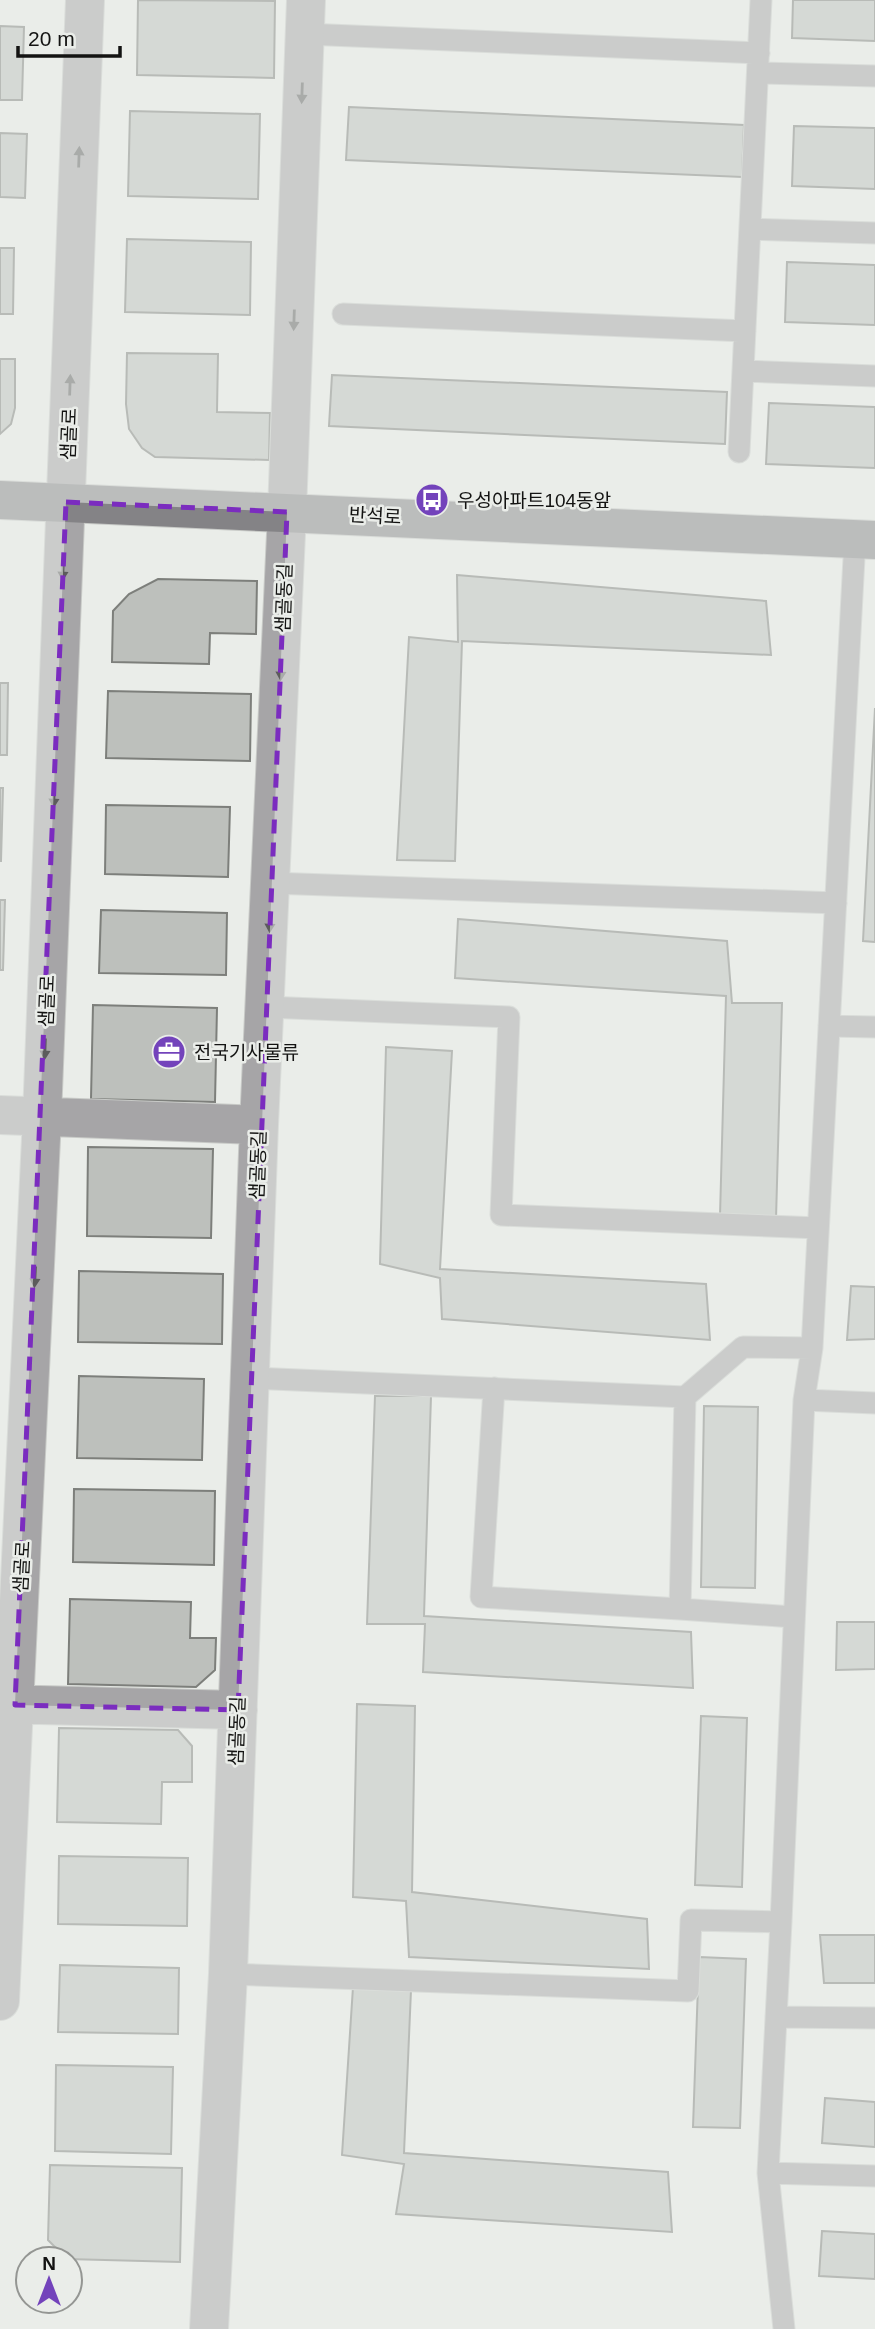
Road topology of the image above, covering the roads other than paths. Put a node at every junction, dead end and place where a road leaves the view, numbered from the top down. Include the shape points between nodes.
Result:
1 (85, 0) edge
2 (761, 0) edge
3 (305, 17) edge
4 (758, 63) junction
5 (875, 76) edge
6 (750, 229) junction
7 (875, 233) edge
8 (343, 314) dead end
9 (745, 331) junction
10 (743, 371) junction
11 (875, 376) edge
12 (739, 452) dead end
13 (0, 500) edge
14 (66, 502) junction
15 (287, 512) junction
16 (865, 540) edge
17 (271, 883) junction
18 (836, 903) junction
19 (266, 1007) junction
20 (829, 1026) junction
21 (875, 1027) edge
22 (0, 1115) edge
23 (42, 1117) junction
24 (260, 1125) junction
25 (818, 1228) junction
26 (812, 1348) junction
27 (251, 1378) junction
28 (494, 1388) junction
29 (685, 1397) junction
30 (804, 1400) junction
31 (875, 1403) edge
32 (680, 1609) junction
33 (793, 1616) junction
34 (8, 1705) edge
35 (238, 1710) junction
36 (781, 1922) junction
37 (228, 1974) junction
38 (0, 2001) edge
39 (776, 2017) junction
40 (875, 2018) edge
41 (768, 2173) junction
42 (875, 2176) edge
43 (209, 2329) edge
44 (784, 2329) edge

14 -> 1 street, 샘골로
2 - 4 lane
3 - 4 lane
3 -> 15 street, 샘골동길
4 - 5 lane
4 - 6 lane
6 - 7 lane
6 - 9 lane
8 - 9 lane
9 - 10 lane
10 - 11 lane
10 - 12 lane
13 - 14 street, 반석로
14 - 15 street, 반석로
14 -> 23 street, 샘골로
15 - 16 street, 반석로
15 -> 17 street, 샘골동길
16 - 18 lane
17 - 18 lane
17 -> 19 street, 샘골동길
18 - 20 lane
19 - 24 street, 샘골동길
19 - 25 lane via 509,1017 501,1215
20 - 21 lane
20 - 25 lane
22 - 23 street
23 - 24 street
23 -> 34 street, 샘골로
24 - 27 street, 샘골동길
25 - 26 lane
26 - 29 lane via 743,1347
26 - 30 lane
27 - 28 lane
27 - 35 street, 샘골동길
28 - 29 lane
28 - 32 lane via 481,1597
29 - 32 lane
30 - 31 lane
30 - 33 lane
32 - 33 lane
33 - 36 lane
34 - 35 street
34 - 38 street, 샘골로
35 - 37 street, 샘골동길
36 - 37 lane via 691,1920 688,1991
36 - 39 lane
37 - 43 street, 샘골동길
39 - 40 lane
39 - 41 lane
41 - 42 lane
41 - 44 lane

